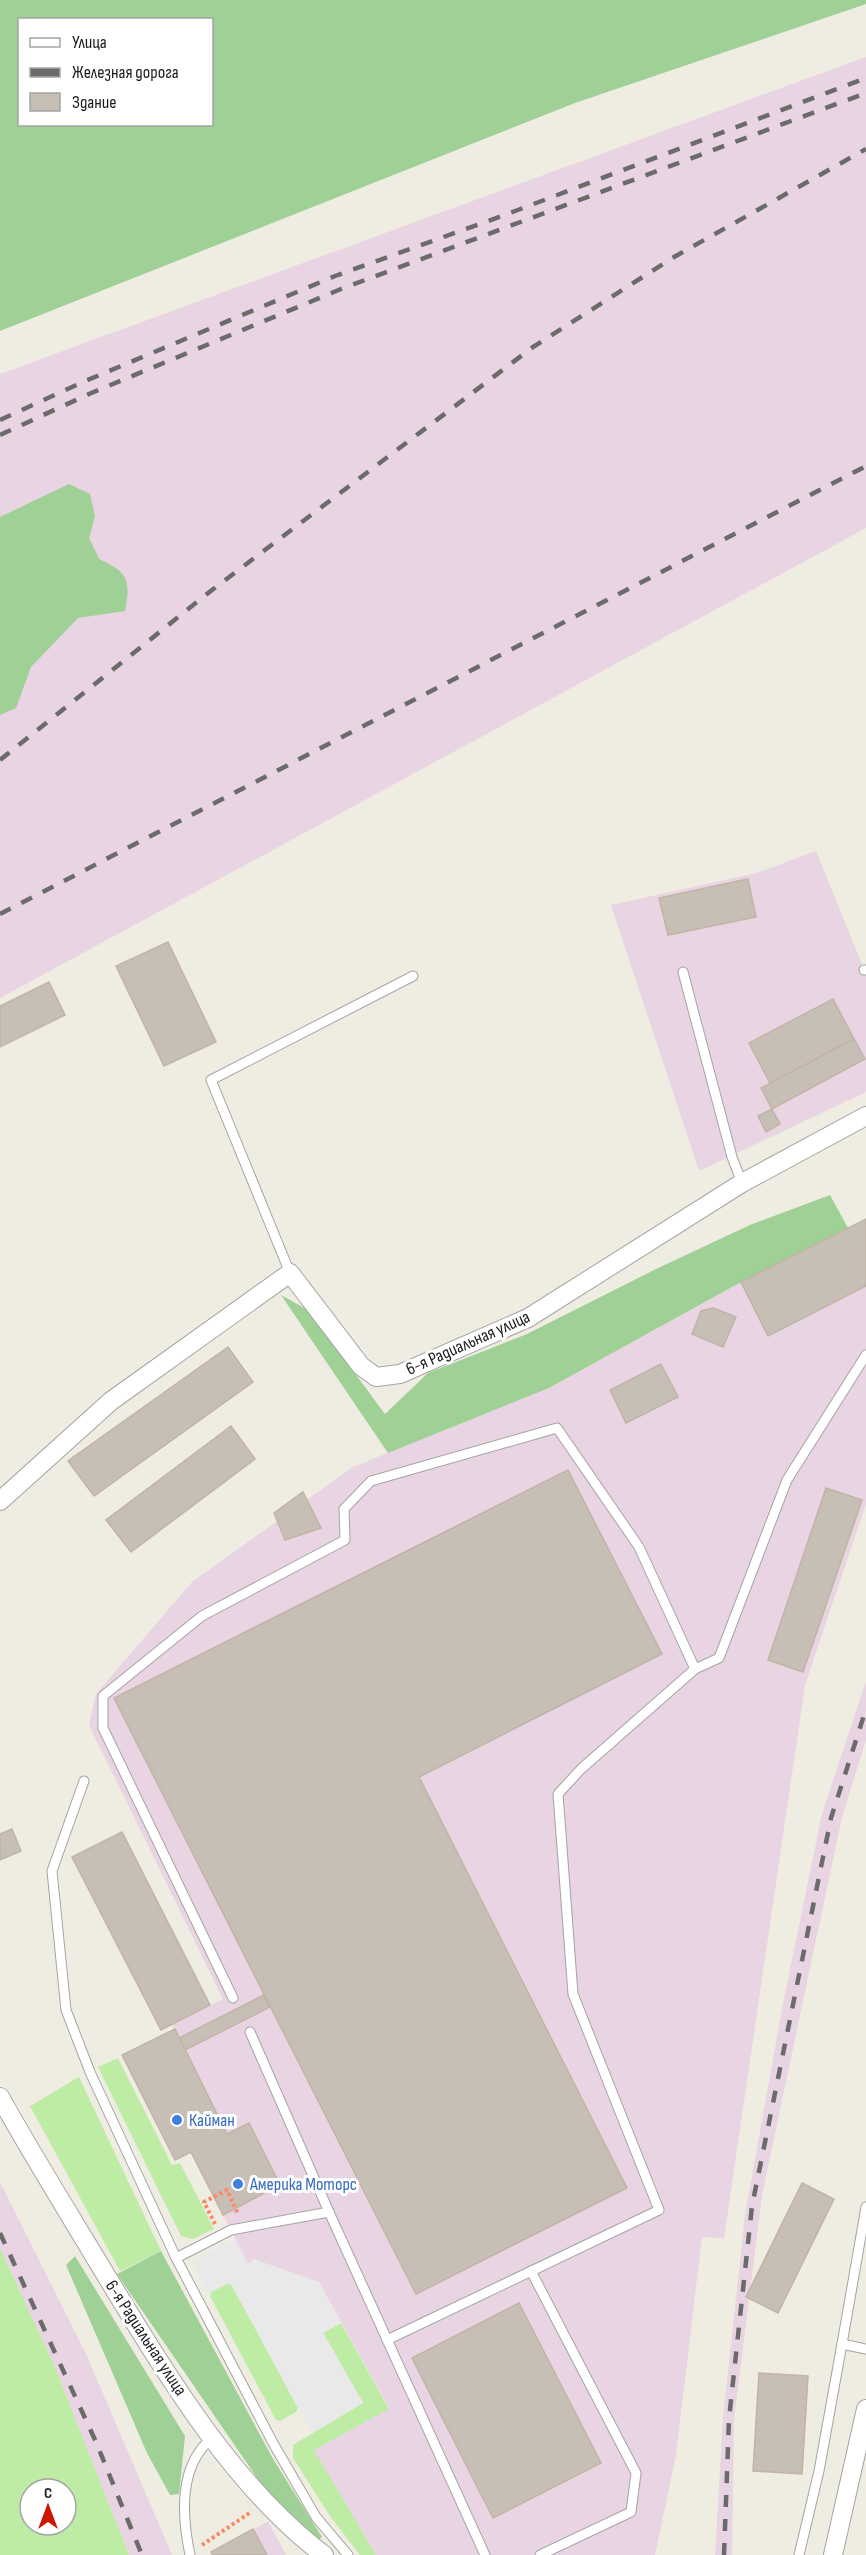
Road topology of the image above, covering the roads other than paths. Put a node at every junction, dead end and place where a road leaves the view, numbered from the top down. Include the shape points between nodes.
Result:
1 (683, 972) dead end
2 (413, 976) dead end
3 (866, 1116) edge
4 (742, 1183) junction
5 (290, 1273) junction
6 (866, 1355) edge
7 (0, 1501) edge
8 (694, 1669) junction
9 (84, 1781) dead end
10 (233, 1998) dead end
11 (250, 2032) dead end
12 (0, 2097) edge
13 (866, 2207) edge
14 (329, 2212) junction
15 (176, 2258) junction
16 (531, 2271) junction
17 (387, 2340) junction
18 (842, 2344) junction
19 (866, 2349) edge
20 (866, 2409) edge
21 (212, 2438) junction
22 (189, 2554) edge
23 (324, 2555) edge
24 (348, 2555) edge
25 (485, 2555) edge
26 (540, 2555) edge
27 (799, 2555) edge
28 (833, 2555) edge

1 - 4 lane
2 - 5 lane via 211,1080
3 - 4 street, 6-я Радиальная улица
4 - 5 street, 6-я Радиальная улица via 528,1318 400,1374 376,1377 361,1366
5 - 7 street via 111,1401
6 - 8 lane via 787,1480 719,1658
8 - 10 lane via 639,1548 557,1428 371,1481 344,1509 345,1540 202,1616 103,1696 103,1728
8 - 16 lane via 558,1794 573,1994 660,2210
9 - 15 lane via 52,1871 66,2010 90,2072
11 - 14 lane
12 - 21 street, 6-я Радиальная улица via 137,2326
13 - 18 lane
14 - 15 lane via 231,2230
14 - 17 lane
15 - 24 lane via 273,2443 316,2517
16 - 17 lane
16 - 26 lane via 636,2473 631,2512
17 - 25 lane
18 - 19 lane
18 - 27 lane
20 - 28 street
21 - 22 lane via 198,2449 188,2478 184,2512
21 - 23 street, 6-я Радиальная улица via 267,2502

